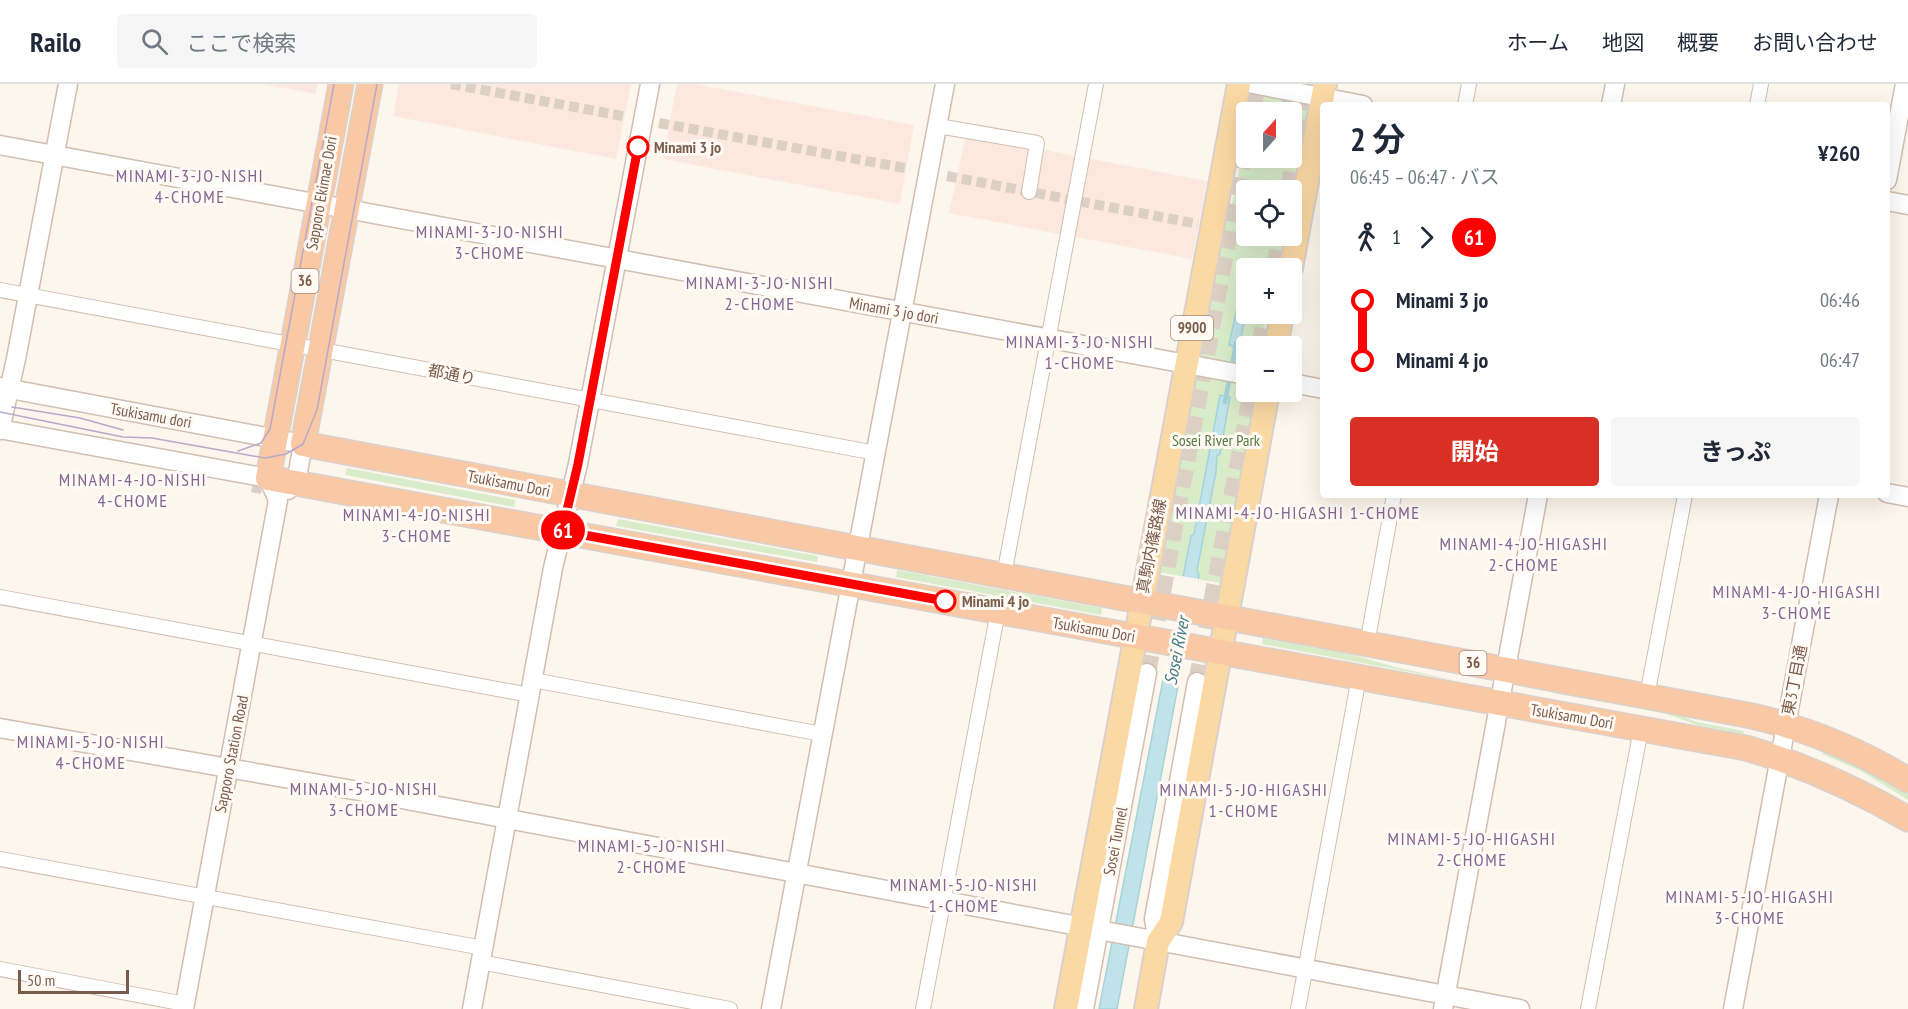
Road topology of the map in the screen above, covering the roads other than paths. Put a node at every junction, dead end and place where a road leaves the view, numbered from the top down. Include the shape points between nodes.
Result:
1 (68, 84) edge
2 (341, 84) edge
3 (370, 84) edge
4 (650, 84) edge
5 (945, 84) edge
6 (1096, 84) edge
7 (1239, 84) edge
8 (1252, 84) edge
9 (1469, 84) edge
10 (1615, 84) edge
11 (1761, 84) edge
12 (1905, 84) edge
13 (1324, 91) edge
14 (1355, 102) edge
15 (1466, 102) edge
16 (1612, 102) edge
17 (1758, 102) edge
18 (1320, 112) edge
19 (938, 126) junction
20 (0, 145) edge
21 (55, 155) junction
22 (1890, 164) edge
23 (1029, 192) dead end
24 (1890, 202) edge
25 (319, 203) junction
26 (1908, 205) edge
27 (348, 208) junction
28 (1293, 258) edge
29 (617, 259) junction
30 (0, 290) edge
31 (29, 295) junction
32 (903, 311) junction
33 (1049, 338) junction
34 (293, 344) junction
35 (321, 349) junction
36 (1185, 363) junction
37 (1236, 373) edge
38 (1302, 385) edge
39 (5, 388) edge
40 (1320, 388) edge
41 (590, 401) junction
42 (1266, 402) edge
43 (0, 429) edge
44 (275, 438) junction
45 (303, 444) junction
46 (876, 453) junction
47 (268, 478) junction
48 (296, 483) junction
49 (571, 494) junction
50 (1890, 494) edge
51 (1908, 497) edge
52 (1393, 498) edge
53 (1537, 498) edge
54 (1684, 498) edge
55 (1828, 498) edge
56 (278, 500) junction
57 (562, 531) junction
58 (859, 548) junction
59 (1005, 576) junction
60 (851, 584) junction
61 (0, 597) edge
62 (1141, 601) junction
63 (998, 611) junction
64 (1227, 617) junction
65 (1134, 636) junction
66 (252, 643) junction
67 (1367, 644) junction
68 (1221, 652) junction
69 (1506, 669) junction
70 (1147, 673) tunnel mouth
71 (1359, 677) junction
72 (1197, 682) tunnel mouth
73 (532, 687) junction
74 (1647, 696) junction
75 (1500, 703) junction
76 (1786, 724) junction
77 (0, 728) edge
78 (1641, 729) junction
79 (822, 734) junction
80 (1779, 758) junction
81 (228, 767) junction
82 (1908, 780) edge
83 (1908, 819) edge
84 (508, 820) junction
85 (0, 859) edge
86 (796, 874) junction
87 (204, 899) junction
88 (943, 902) junction
89 (1098, 931) junction
90 (1147, 940) junction
91 (482, 955) junction
92 (0, 969) edge
93 (1305, 969) junction
94 (1444, 1002) edge
95 (184, 1007) edge
96 (472, 1009) edge
97 (730, 1009) edge
98 (771, 1009) edge
99 (923, 1009) edge
100 (1066, 1009) edge
101 (1084, 1009) edge
102 (1146, 1009) edge
103 (1298, 1009) edge
104 (1520, 1009) edge
105 (1588, 1009) edge
106 (1733, 1009) edge

1 - 21 street
2 - 25 highway, Sapporo Ekimae Dori / 36
3 - 27 highway, Sapporo Ekimae Dori / 36
4 - 29 street
5 - 19 street
6 - 33 street
7 - 36 main road, 真駒内篠路線 / 9900
8 - 13 street via 1296,92
9 - 15 street
10 - 16 street
11 - 17 street
12 - 22 street
13 - 14 street
18 - 28 main road
19 - 23 street via 1037,143
19 - 32 street
20 - 21 street, Minami 3 jo dori
21 - 25 street, Minami 3 jo dori
21 - 31 street
24 - 26 street
25 - 27 street, Minami 3 jo dori
25 - 34 highway, Sapporo Ekimae Dori / 36
27 - 29 street, Minami 3 jo dori
27 - 35 highway, Sapporo Ekimae Dori / 36
29 - 32 street, Minami 3 jo dori
29 - 41 street
30 - 31 street, 都通り
31 - 34 street, 都通り
31 - 39 street
32 - 33 street, Minami 3 jo dori
32 - 46 street
33 - 36 street, Minami 3 jo dori
33 - 59 street
34 - 35 street, 都通り
34 - 44 highway, Sapporo Ekimae Dori / 36
35 - 41 street, 都通り
35 - 45 highway, Sapporo Ekimae Dori / 36
36 - 37 street, Minami 3 jo dori
36 - 62 main road, 真駒内篠路線 / 9900
38 - 40 street
39 - 43 street
39 - 44 street, Tsukisamu dori
41 - 46 street, 都通り
41 - 49 street
42 - 64 main road
43 - 47 street
44 - 45 street, Tsukisamu dori
44 - 47 highway, Sapporo Ekimae Dori / 36
45 - 48 street
45 - 49 highway, Tsukisamu Dori / 36
46 - 58 street
47 - 48 highway, Tsukisamu Dori / 36
47 - 56 street
48 - 56 street
48 - 57 highway, Tsukisamu Dori / 36
49 - 57 street
49 - 58 highway, Tsukisamu Dori / 36
50 - 51 street
52 - 67 street
53 - 69 street
54 - 74 street
55 - 76 street, 東3丁目通
56 - 66 street, Sapporo Station Road
57 - 60 highway, Tsukisamu Dori / 36
57 - 73 street
58 - 59 highway, Tsukisamu Dori / 36
58 - 60 street
59 - 62 highway, Tsukisamu Dori / 36
60 - 63 highway, Tsukisamu Dori / 36
60 - 79 street
61 - 66 street
62 - 64 highway, Tsukisamu Dori / 36
62 - 65 main road, 真駒内篠路線 / 9900
63 - 65 highway, Tsukisamu Dori / 36
63 - 88 street
64 - 67 highway, Tsukisamu Dori / 36
64 - 68 main road
65 - 68 highway, Tsukisamu Dori / 36
65 - 89 main road, 真駒内篠路線 / 9900
66 - 73 street
66 - 81 street, Sapporo Station Road
67 - 69 highway, Tsukisamu Dori / 36
68 - 71 highway, Tsukisamu Dori / 36
68 - 90 main road via 1171,922
69 - 74 highway, Tsukisamu Dori / 36
69 - 75 street
70 - 89 street, Sosei Tunnel
71 - 75 highway, Tsukisamu Dori / 36
71 - 93 street
72 - 90 street via 1155,919
73 - 79 street
73 - 84 street
74 - 76 highway, Tsukisamu Dori / 36
75 - 78 highway, Tsukisamu Dori / 36
75 - 94 street
76 - 80 street, 東3丁目通
76 - 82 highway, Tsukisamu Dori / 36 via 1873,758
77 - 81 street
78 - 80 highway, Tsukisamu Dori / 36
78 - 105 street
79 - 86 street
80 - 83 highway, Tsukisamu Dori / 36 via 1861,791
80 - 106 street, 東3丁目通
81 - 84 street
81 - 87 street, Sapporo Station Road
84 - 86 street
84 - 91 street
85 - 87 street
86 - 88 street
86 - 98 street
87 - 91 street
87 - 95 street, Sapporo Station Road
88 - 89 street
88 - 99 street
89 - 90 street
89 - 100 main road, 真駒内篠路線 / 9900
89 - 101 street, Sosei Tunnel
90 - 93 street
90 - 102 main road
91 - 96 street
91 - 97 street
92 - 95 street
93 - 94 street
93 - 103 street
94 - 104 street

